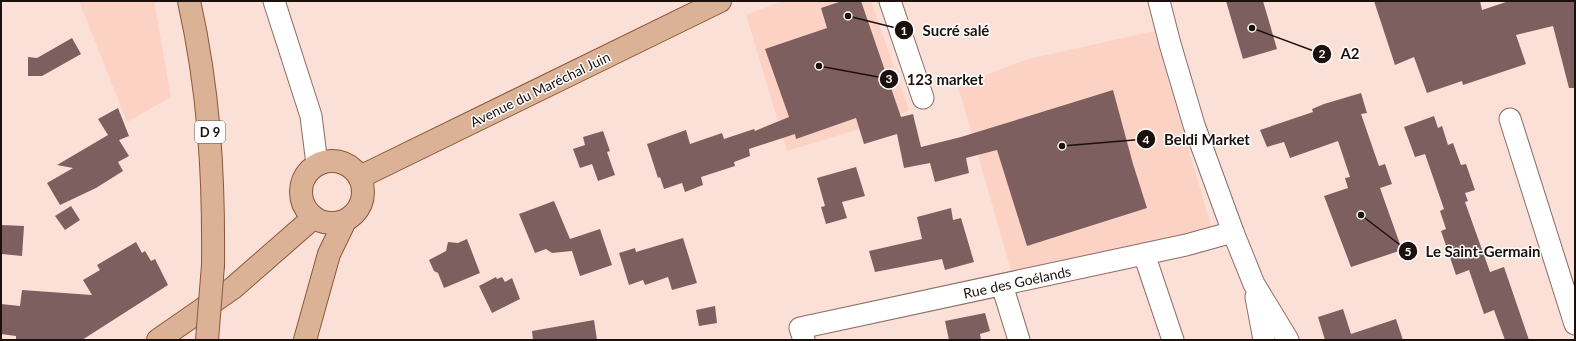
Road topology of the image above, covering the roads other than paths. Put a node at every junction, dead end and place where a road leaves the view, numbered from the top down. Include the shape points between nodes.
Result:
1 (189, 1) edge
2 (274, 1) edge
3 (720, 1) edge
4 (890, 1) edge
5 (1159, 1) edge
6 (923, 98) dead end
7 (1510, 118) dead end
8 (317, 164) junction
9 (360, 177) junction
10 (313, 218) junction
11 (345, 221) junction
12 (1233, 232) junction
13 (1144, 254) junction
14 (1254, 284) junction
15 (1002, 285) junction
16 (1575, 324) edge
17 (176, 333) edge
18 (802, 334) edge
19 (158, 340) edge
20 (207, 340) edge
21 (305, 340) edge
22 (1019, 340) edge
23 (1173, 340) edge
24 (1264, 340) edge
25 (1288, 340) edge

1 - 20 main road, D 9, bridge via 206,95 211,145 213,265
2 - 8 street via 311,116
3 - 9 main road, Avenue du Maréchal Juin
4 - 6 street
5 - 12 street via 1194,125
7 - 16 street
8 - 9 main road via 336,161 354,169
8 - 10 main road via 303,180 300,190 301,200
9 - 11 main road via 364,194 362,202 358,210
10 - 11 main road via 332,223
10 - 17 main road via 233,288
11 - 21 main road via 329,254
12 - 13 street, Rue des Goélands
12 - 14 street
13 - 15 street, Rue des Goélands
13 - 23 street
14 - 24 street
14 - 25 street
15 - 18 street, Rue des Goélands
15 - 22 street
17 - 19 main road

